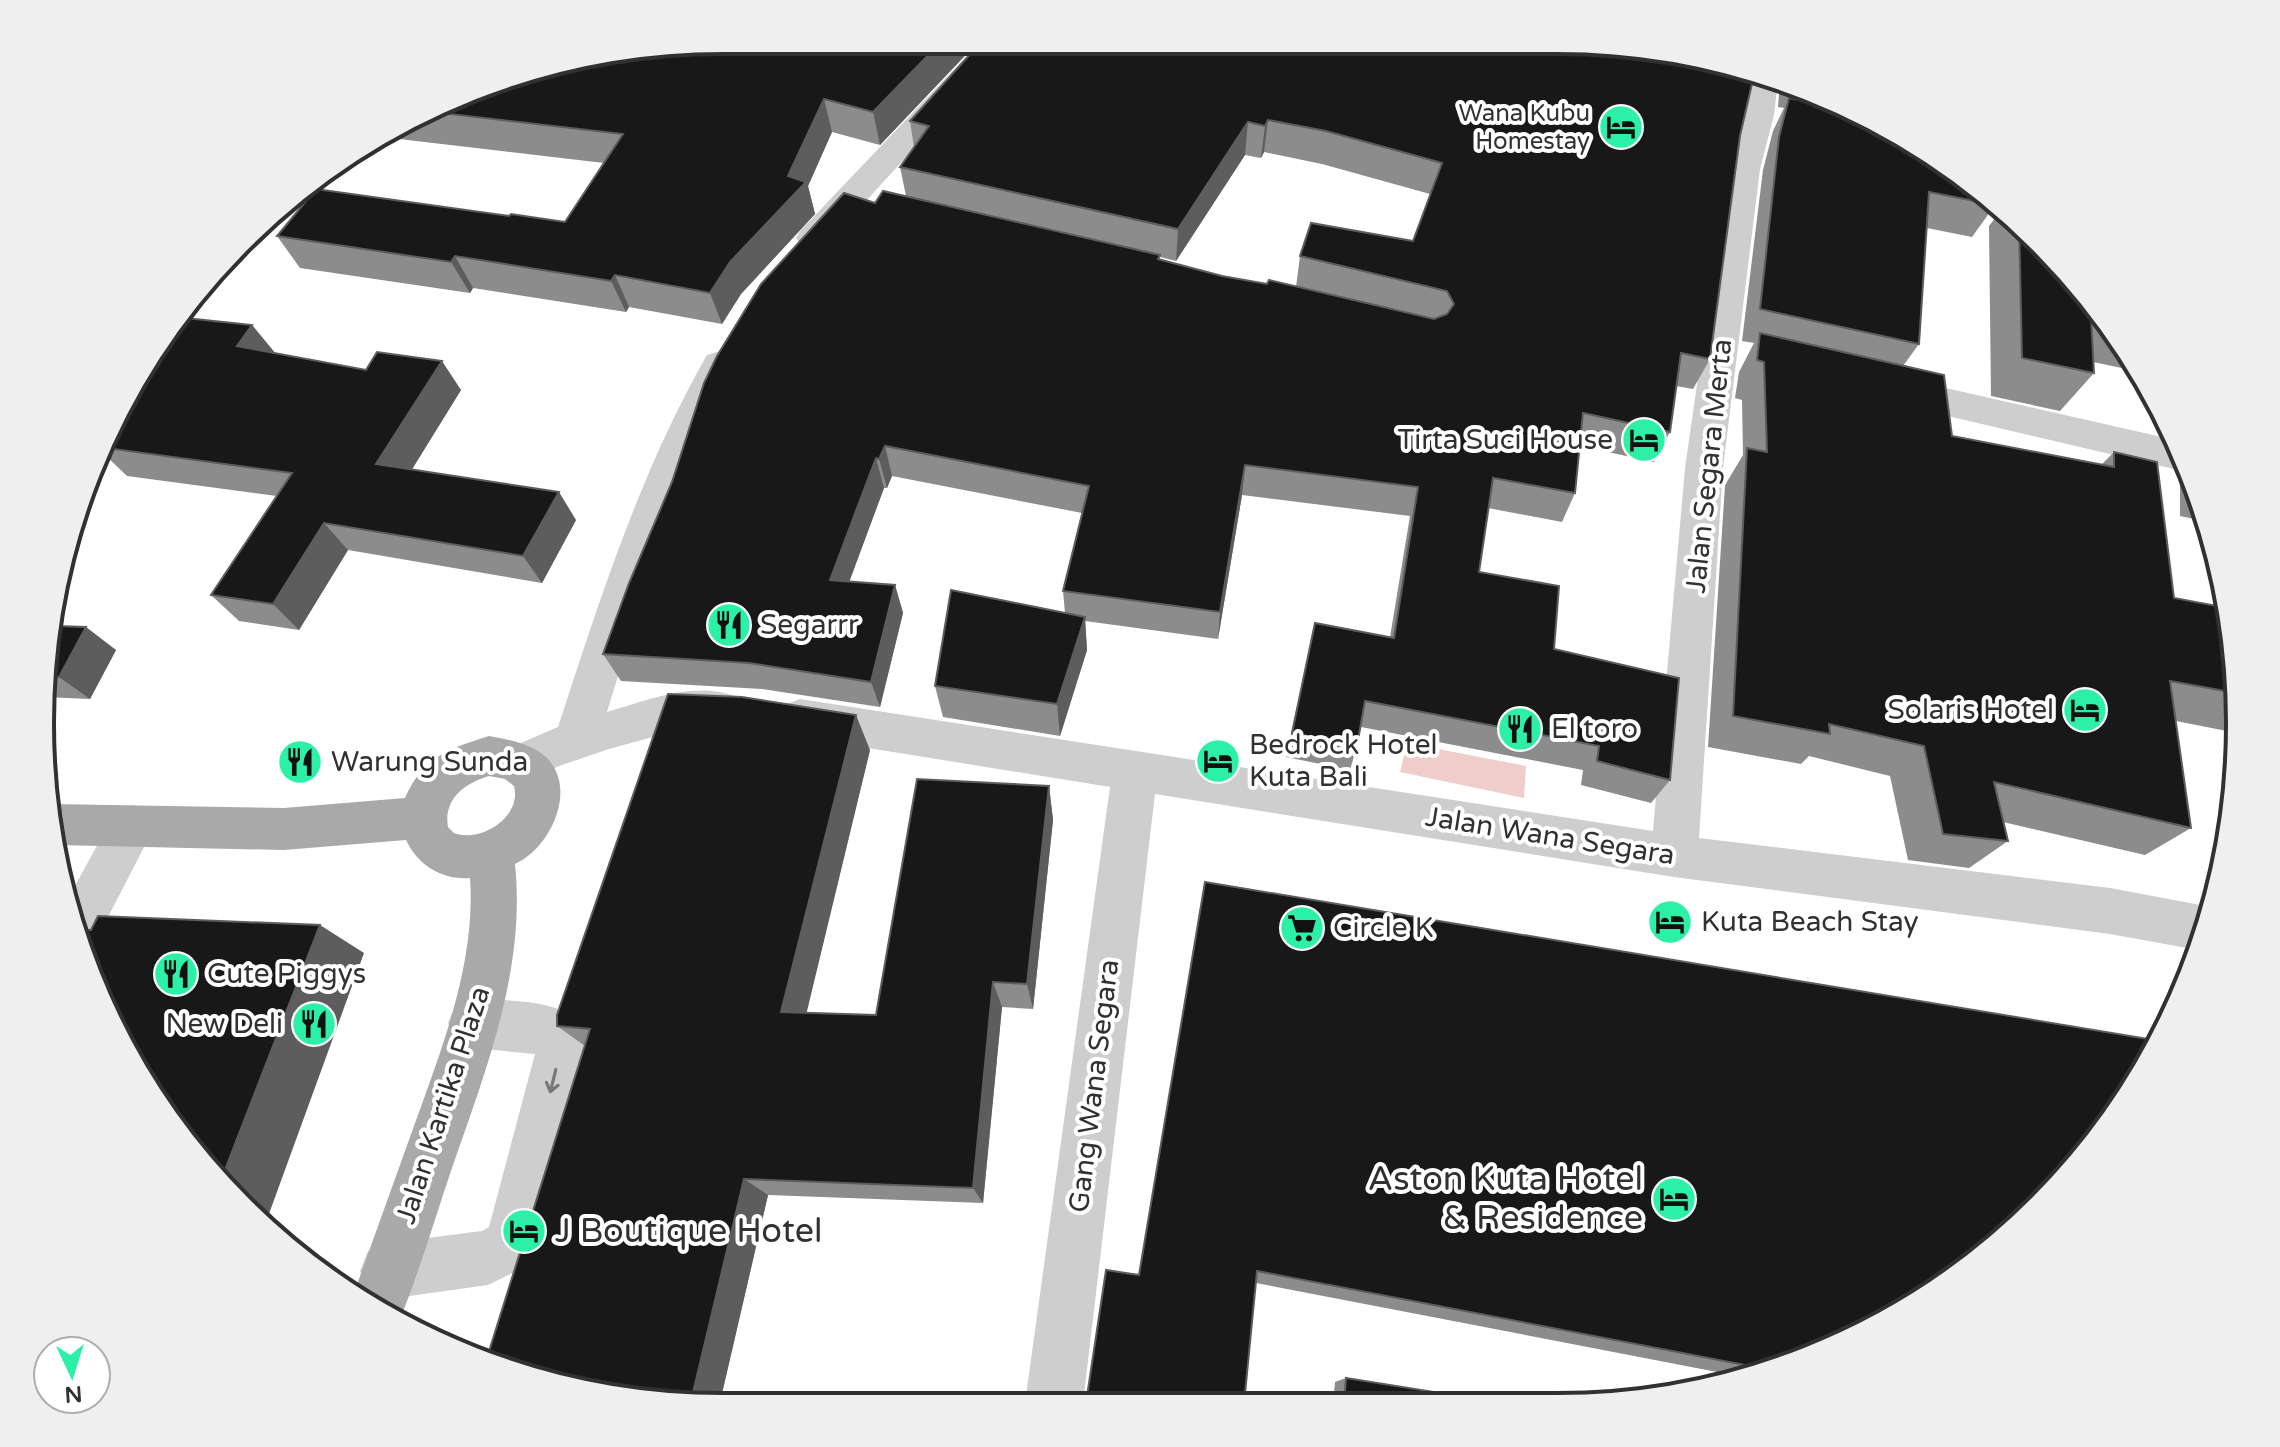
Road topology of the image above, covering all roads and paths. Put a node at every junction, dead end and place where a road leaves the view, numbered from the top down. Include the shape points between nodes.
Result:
1 (986, 54) edge
2 (1765, 88) edge
3 (794, 259) edge
4 (740, 331) edge
5 (1860, 383) edge
6 (2169, 453) edge
7 (575, 742) junction
8 (523, 763) junction
9 (1135, 770) junction
10 (422, 817) junction
11 (62, 824) edge
12 (132, 826) junction
13 (491, 853) junction
14 (1674, 856) junction
15 (83, 917) edge
16 (2194, 927) edge
17 (473, 1023) junction
18 (383, 1288) edge
19 (1055, 1393) edge

1 - 3 street via 865,204
2 - 14 street, Jalan Segara Merta via 1772,118 1744,169 1737,355 1704,468
4 - 7 street via 671,464
5 - 6 street
7 - 8 street, Jalan Wana Segara
7 - 9 street, Jalan Wana Segara via 689,708 762,711
8 - 10 main road via 489,756 452,770 436,784
8 - 13 main road via 534,774 538,809 511,843
9 - 14 street, Jalan Wana Segara
9 - 19 street, Gang Wana Segara
10 - 12 main road via 293,829
10 - 13 main road via 434,848 469,858
11 - 12 main road
12 - 15 street
13 - 17 main road, Jalan Kartika Plaza via 493,935
14 - 16 street, Jalan Wana Segara via 2110,911
17 - 18 main road, Jalan Kartika Plaza
17 -> 18 street via 549,1031 563,1043 512,1245 488,1258

